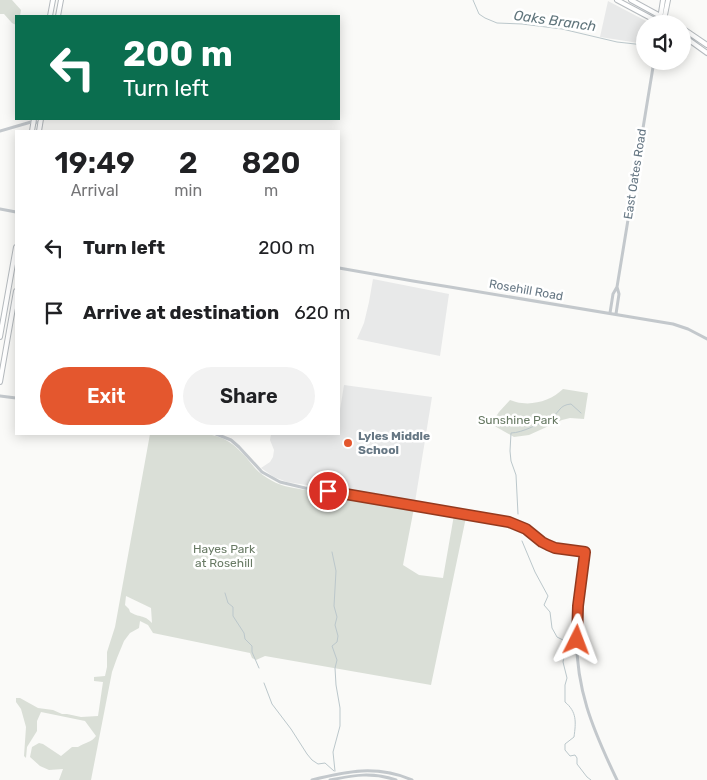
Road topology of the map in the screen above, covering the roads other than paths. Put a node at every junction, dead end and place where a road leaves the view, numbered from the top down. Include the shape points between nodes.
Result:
1 (53, 0) edge
2 (60, 0) edge
3 (617, 0) edge
4 (631, 0) edge
5 (668, 0) edge
6 (663, 1) edge
7 (51, 10) junction
8 (650, 10) junction
9 (59, 11) junction
10 (50, 15) edge
11 (58, 15) edge
12 (644, 15) edge
13 (659, 15) edge
14 (663, 15) edge
15 (664, 15) edge
16 (691, 34) edge
17 (691, 41) edge
18 (707, 45) edge
19 (707, 53) edge
20 (653, 70) edge
21 (34, 120) edge
22 (41, 121) edge
23 (0, 131) edge
24 (0, 209) edge
25 (15, 212) edge
26 (15, 262) edge
27 (340, 268) edge
28 (617, 287) junction
29 (15, 296) edge
30 (610, 313) junction
31 (616, 314) junction
32 (0, 337) edge
33 (707, 339) edge
34 (0, 382) edge
35 (0, 396) edge
36 (15, 398) edge
37 (218, 435) edge
38 (312, 780) edge
39 (330, 780) edge
40 (396, 780) edge
41 (412, 780) edge
42 (616, 780) edge

1 - 7 main road
2 - 9 main road
3 - 12 main road
4 - 8 main road
5 - 15 main road
6 - 8 main road
6 - 14 main road
7 - 9 main road
7 - 10 main road
8 - 13 main road
9 - 11 main road
16 - 18 main road
17 - 19 main road
20 - 28 street, East Oates Road
21 - 22 street
21 - 23 street
24 - 25 street
26 - 32 main road
27 - 30 street, Rosehill Road
28 - 30 street, East Oates Road
28 - 31 street, East Oates Road
29 - 34 main road
30 - 31 street, Rosehill Road
31 - 33 street, Rosehill Road via 681,326
35 - 36 street
37 - 42 street via 231,440 261,471 280,482 504,521 526,529 555,548 585,552 576,629 580,675 590,721
38 - 41 street via 363,770
39 - 40 street via 369,774

